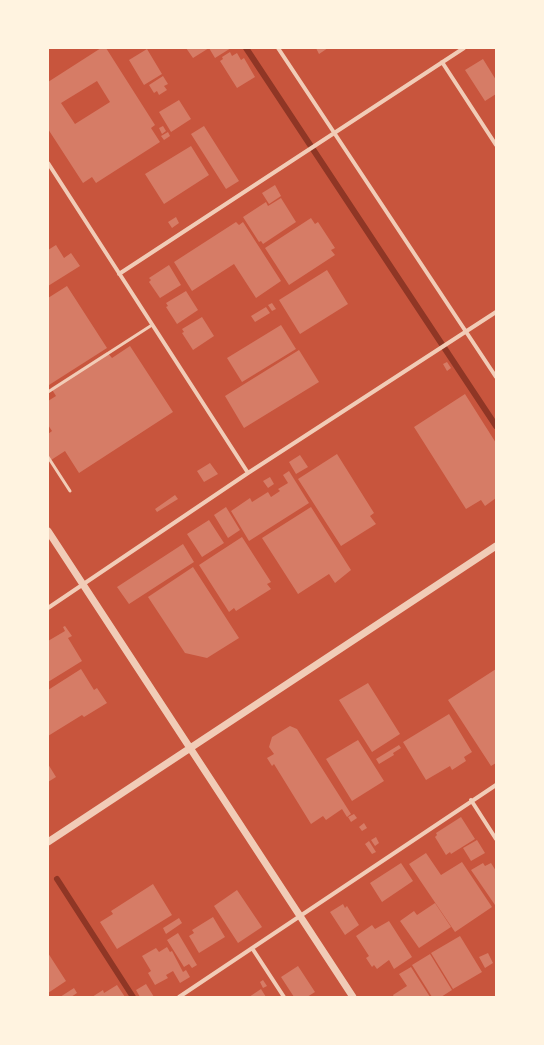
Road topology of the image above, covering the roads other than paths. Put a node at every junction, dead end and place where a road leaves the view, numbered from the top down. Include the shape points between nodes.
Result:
1 (278, 48) edge
2 (464, 48) edge
3 (442, 62) junction
4 (334, 133) junction
5 (496, 145) edge
6 (48, 163) edge
7 (119, 274) junction
8 (496, 312) edge
9 (152, 325) junction
10 (466, 331) junction
11 (496, 377) edge
12 (48, 392) edge
13 (48, 457) edge
14 (248, 474) junction
15 (70, 491) dead end
16 (48, 531) edge
17 (496, 546) edge
18 (83, 584) junction
19 (48, 608) edge
20 (191, 748) junction
21 (496, 785) edge
22 (471, 800) junction
23 (496, 839) edge
24 (48, 842) edge
25 (300, 916) junction
26 (252, 948) junction
27 (179, 997) edge
28 (284, 997) edge
29 (353, 997) edge

1 - 4 street
2 - 3 street
3 - 4 street
3 - 5 street
4 - 7 street
4 - 10 street
6 - 7 street
7 - 9 street
8 - 10 street
9 - 12 lane
9 - 14 street
10 - 11 street
10 - 14 street
13 - 15 lane
14 - 18 street
16 - 18 street
17 - 20 street
18 - 19 street
18 - 20 street
20 - 24 street
20 - 25 street
21 - 22 street
22 - 23 street
22 - 25 street
25 - 26 street
25 - 29 street
26 - 27 street
26 - 28 street

